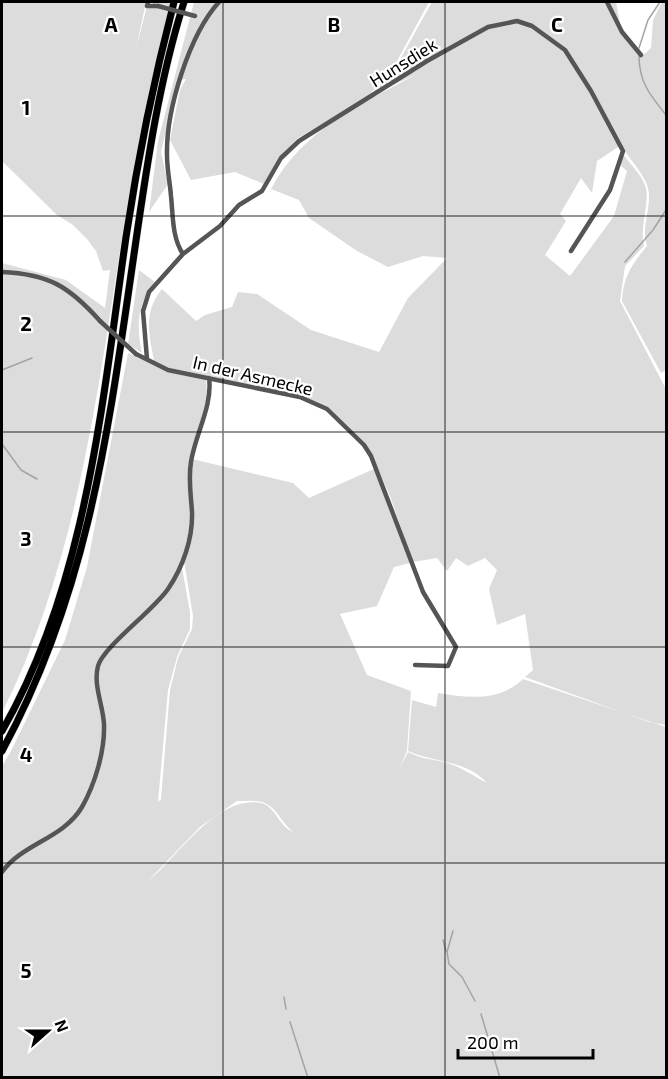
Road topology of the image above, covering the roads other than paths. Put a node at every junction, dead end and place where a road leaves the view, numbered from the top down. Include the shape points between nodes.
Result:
1 (148, 2) edge
2 (174, 2) edge
3 (184, 2) edge
4 (219, 2) edge
5 (607, 2) edge
6 (204, 19) junction
7 (642, 55) dead end
8 (572, 251) dead end
9 (183, 254) junction
10 (2, 272) edge
11 (147, 359) junction
12 (209, 378) junction
13 (415, 665) dead end
14 (2, 731) edge
15 (2, 751) edge
16 (2, 872) edge

1 - 6 street, bridge via 147,6
2 - 14 highway via 143,135 100,412 74,540 41,647
3 - 15 highway via 151,150 116,375 85,538 54,639
4 - 6 street
5 - 7 street
6 - 9 street via 185,63 166,157 173,223
8 - 9 street, Hunsdiek via 610,190 623,151 568,54 532,26 508,21 468,38 307,135 281,158 258,195 239,205 220,226
9 - 11 street, Hunsdiek via 145,301
10 - 11 street, In der Asmecke, bridge via 57,283 73,293 136,354
11 - 12 street, In der Asmecke via 168,370
12 - 13 street, In der Asmecke via 308,400 327,409 364,445 378,468 423,592 456,647 448,666
12 - 16 street via 208,397 191,459 191,528 182,562 158,603 98,664 104,725 91,790 77,814 62,829 19,854

